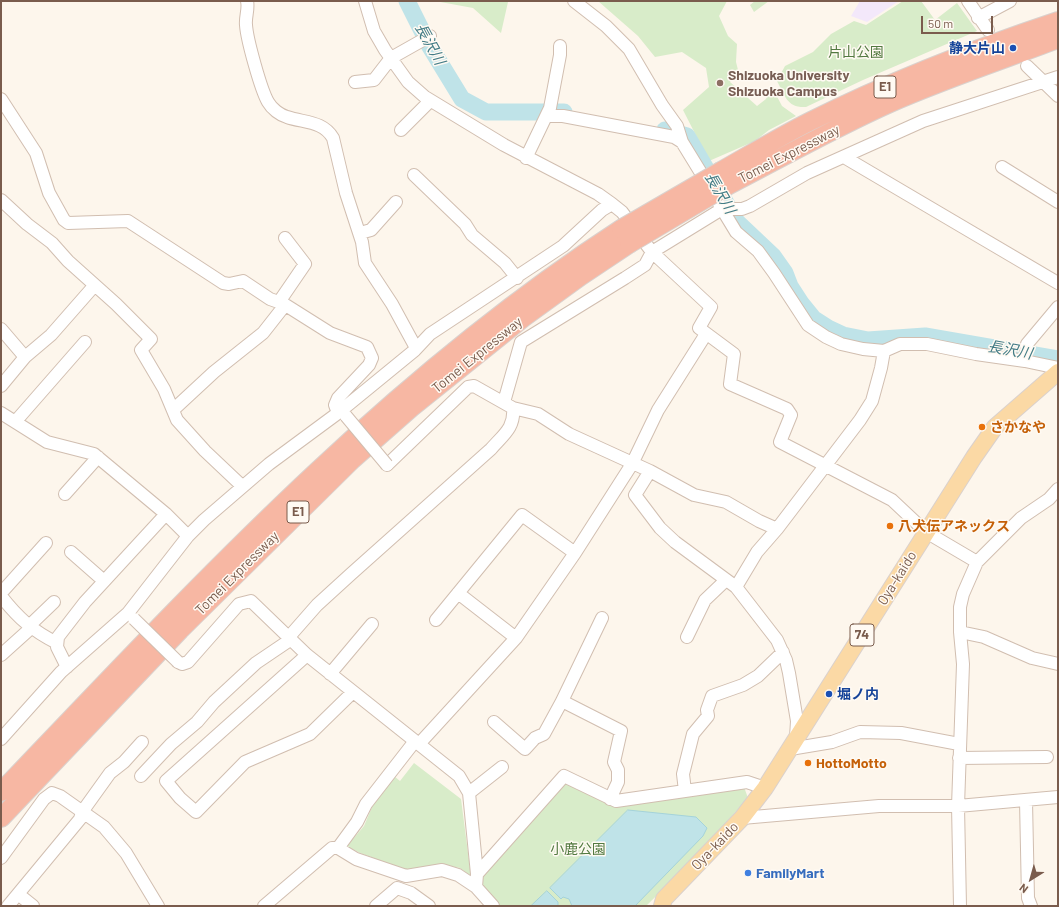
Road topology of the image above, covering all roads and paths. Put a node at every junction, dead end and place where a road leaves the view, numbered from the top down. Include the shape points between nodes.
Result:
1 (247, 1) edge
2 (365, 1) edge
3 (574, 1) edge
4 (1010, 1) edge
5 (967, 3) edge
6 (978, 18) junction
7 (1058, 21) edge
8 (988, 30) dead end
9 (426, 38) dead end
10 (1058, 39) edge
11 (560, 46) dead end
12 (391, 58) junction
13 (1027, 66) dead end
14 (1058, 77) edge
15 (355, 82) dead end
16 (1042, 82) junction
17 (1058, 96) edge
18 (1, 99) edge
19 (430, 101) junction
20 (548, 113) junction
21 (401, 130) dead end
22 (682, 141) junction
23 (844, 157) junction
24 (526, 158) junction
25 (1002, 167) dead end
26 (414, 175) dead end
27 (724, 178) junction
28 (1, 200) edge
29 (396, 202) dead end
30 (1058, 202) edge
31 (612, 204) junction
32 (723, 209) junction
33 (360, 233) junction
34 (625, 237) junction
35 (286, 238) dead end
36 (652, 252) junction
37 (517, 278) junction
38 (1058, 283) edge
39 (94, 286) junction
40 (282, 304) junction
41 (1058, 307) edge
42 (1, 329) edge
43 (706, 334) junction
44 (85, 342) dead end
45 (416, 348) junction
46 (884, 351) junction
47 (25, 357) junction
48 (1025, 360) junction
49 (1058, 368) edge
50 (1058, 372) edge
51 (1, 386) edge
52 (509, 405) junction
53 (173, 410) junction
54 (1, 413) edge
55 (341, 413) junction
56 (15, 422) junction
57 (98, 457) junction
58 (632, 464) junction
59 (825, 466) junction
60 (650, 471) junction
61 (242, 486) junction
62 (1058, 489) edge
63 (64, 494) dead end
64 (166, 514) junction
65 (777, 529) junction
66 (926, 532) junction
67 (188, 536) junction
68 (46, 543) dead end
69 (71, 552) dead end
70 (575, 553) junction
71 (977, 562) junction
72 (726, 580) junction
73 (104, 581) junction
74 (736, 588) junction
75 (458, 593) junction
76 (1, 594) edge
77 (54, 602) dead end
78 (131, 616) junction
79 (602, 618) dead end
80 (436, 620) dead end
81 (372, 624) dead end
82 (30, 627) junction
83 (960, 632) junction
84 (687, 637) dead end
85 (516, 638) junction
86 (289, 639) junction
87 (58, 643) junction
88 (783, 652) junction
89 (1, 655) edge
90 (307, 655) junction
91 (1058, 664) edge
92 (67, 666) junction
93 (330, 674) junction
94 (352, 692) junction
95 (562, 701) junction
96 (494, 722) dead end
97 (1, 739) edge
98 (142, 742) dead end
99 (417, 742) junction
100 (793, 744) junction
101 (959, 744) junction
102 (1047, 757) dead end
103 (959, 758) junction
104 (502, 767) dead end
105 (141, 776) dead end
106 (765, 788) junction
107 (685, 791) junction
108 (1, 792) edge
109 (468, 793) junction
110 (1058, 797) edge
111 (610, 798) junction
112 (1026, 801) junction
113 (958, 806) junction
114 (82, 812) junction
115 (1, 818) edge
116 (742, 818) junction
117 (338, 848) junction
118 (2, 855) edge
119 (477, 874) junction
120 (406, 876) junction
121 (476, 887) junction
122 (397, 888) junction
123 (18, 894) junction
124 (661, 904) edge
125 (8, 906) edge
126 (33, 906) edge
127 (158, 906) edge
128 (264, 906) edge
129 (376, 906) edge
130 (429, 906) edge
131 (493, 906) edge
132 (960, 906) edge
133 (1031, 906) edge

1 - 33 street via 246,26 263,90 269,103 286,117 320,125 329,131
2 - 12 street via 374,31
3 - 22 street via 606,26 629,49 677,126
4 - 6 street
5 - 6 street
6 - 8 street
7 - 27 highway, Tomei Expressway / E1 via 993,43 890,84 811,121
9 - 12 street
10 - 27 highway, Tomei Expressway / E1 via 890,103
11 - 20 street
12 - 15 street via 374,80
12 - 19 street via 408,82
13 - 16 street
14 - 16 street
16 - 17 street
16 - 23 street via 923,121
18 - 40 street via 36,153 49,194 68,223 128,221 223,283 243,281
19 - 21 street
19 - 24 street
20 - 22 street via 674,137
20 - 24 street
22 - 32 street
23 - 32 street via 807,173 742,209
23 - 38 street
24 - 31 street via 598,194
25 - 30 street
26 - 37 street via 465,224 472,235 505,263
27 - 34 highway, Tomei Expressway / E1, bridge
28 - 39 street via 52,243
29 - 33 street via 371,230
31 - 36 street via 622,212
31 - 37 street via 563,246
32 - 36 street
32 - 46 street via 736,232 758,251 808,325 841,344
33 - 45 street via 365,263 392,304
34 - 108 highway, Tomei Expressway / E1 via 572,261 495,318 382,411 241,544
34 - 115 highway, Tomei Expressway / E1 via 581,276 523,318 411,408 352,460 180,630
35 - 40 street via 305,264
36 - 43 street via 711,307 700,328
36 - 52 street via 645,265 521,342
37 - 45 street via 430,334
39 - 47 street via 50,335
39 - 53 street via 151,339 142,350
40 - 53 street via 263,333 214,372
40 - 55 street via 330,333 367,347 371,351 372,358 368,365 338,398 335,405
41 - 48 street via 1027,344
42 - 47 street
43 - 58 street via 658,410
43 - 59 street via 734,354 730,384 787,409 791,415 780,442
44 - 56 street
45 - 55 street
46 - 48 street via 900,344 927,344
46 - 59 street via 872,401
47 - 51 street
48 - 49 street
50 - 66 main road, Oya-kaido / 74 via 995,427
52 - 55 street, bridge via 474,386 468,387 387,465
52 - 58 street via 538,414 569,434
52 - 86 street via 514,419 511,427 491,449 317,605
53 - 61 street via 177,420 205,451
54 - 56 street
55 - 61 street via 299,440
56 - 57 street via 47,442
57 - 63 street
57 - 64 street
58 - 60 street
58 - 70 street
59 - 65 street
59 - 66 street via 892,500
60 - 65 street via 701,497 726,502
60 - 72 street via 635,495 660,528
61 - 67 street
62 - 71 street via 1049,499 1021,518
64 - 67 street
64 - 73 street
65 - 74 street via 757,552
66 - 71 street
66 - 100 main road, Oya-kaido / 74
67 - 78 street
68 - 76 street
69 - 73 street
70 - 75 street via 522,515
70 - 85 street
71 - 83 street via 963,594
72 - 74 street
72 - 84 street via 705,600
73 - 87 street via 64,628 58,637
74 - 88 street via 766,624
75 - 80 street
75 - 85 street
76 - 82 street via 13,611
77 - 82 street
78 - 86 street, bridge via 182,664 188,662 239,604 251,601
78 - 92 street
79 - 95 street
81 - 93 street
82 - 87 street
82 - 89 street
83 - 91 street via 984,637 1032,658
83 - 101 street via 963,664
85 - 99 street
86 - 90 street
86 - 105 street via 256,663
87 - 92 street via 57,647
88 - 100 street via 798,721
88 - 107 street via 744,686 712,696 707,710 708,716 693,734 683,774
90 - 93 street
90 - 94 street via 166,781 196,812 245,762 310,734
92 - 97 street
93 - 94 street
94 - 99 street
95 - 96 street via 544,734 535,738 525,749
95 - 111 street via 621,731 614,762 618,770 618,782
98 - 114 street via 110,773
99 - 109 street via 459,776
99 - 117 street via 366,804 357,822
100 - 101 street via 832,742 860,732 901,733
100 - 106 main road, Oya-kaido / 74
101 - 103 street
102 - 103 street
103 - 113 street
104 - 109 street
106 - 107 street via 747,782
106 - 116 main road, Oya-kaido / 74
107 - 111 street via 616,801
109 - 119 street
110 - 112 street
111 - 119 street via 564,776
112 - 113 street
112 - 133 street via 1028,898
113 - 116 street via 878,806
113 - 132 street
114 - 118 street via 60,796 52,794 44,799
114 - 123 street via 80,819
114 - 127 street via 104,827 126,853
116 - 124 main road, Oya-kaido / 74
117 - 120 street via 356,859
117 - 128 street via 332,848
119 - 121 street
120 - 121 street via 442,870 458,875
120 - 122 street
121 - 131 street
122 - 129 street
122 - 130 street via 411,893
123 - 125 street
123 - 126 street

